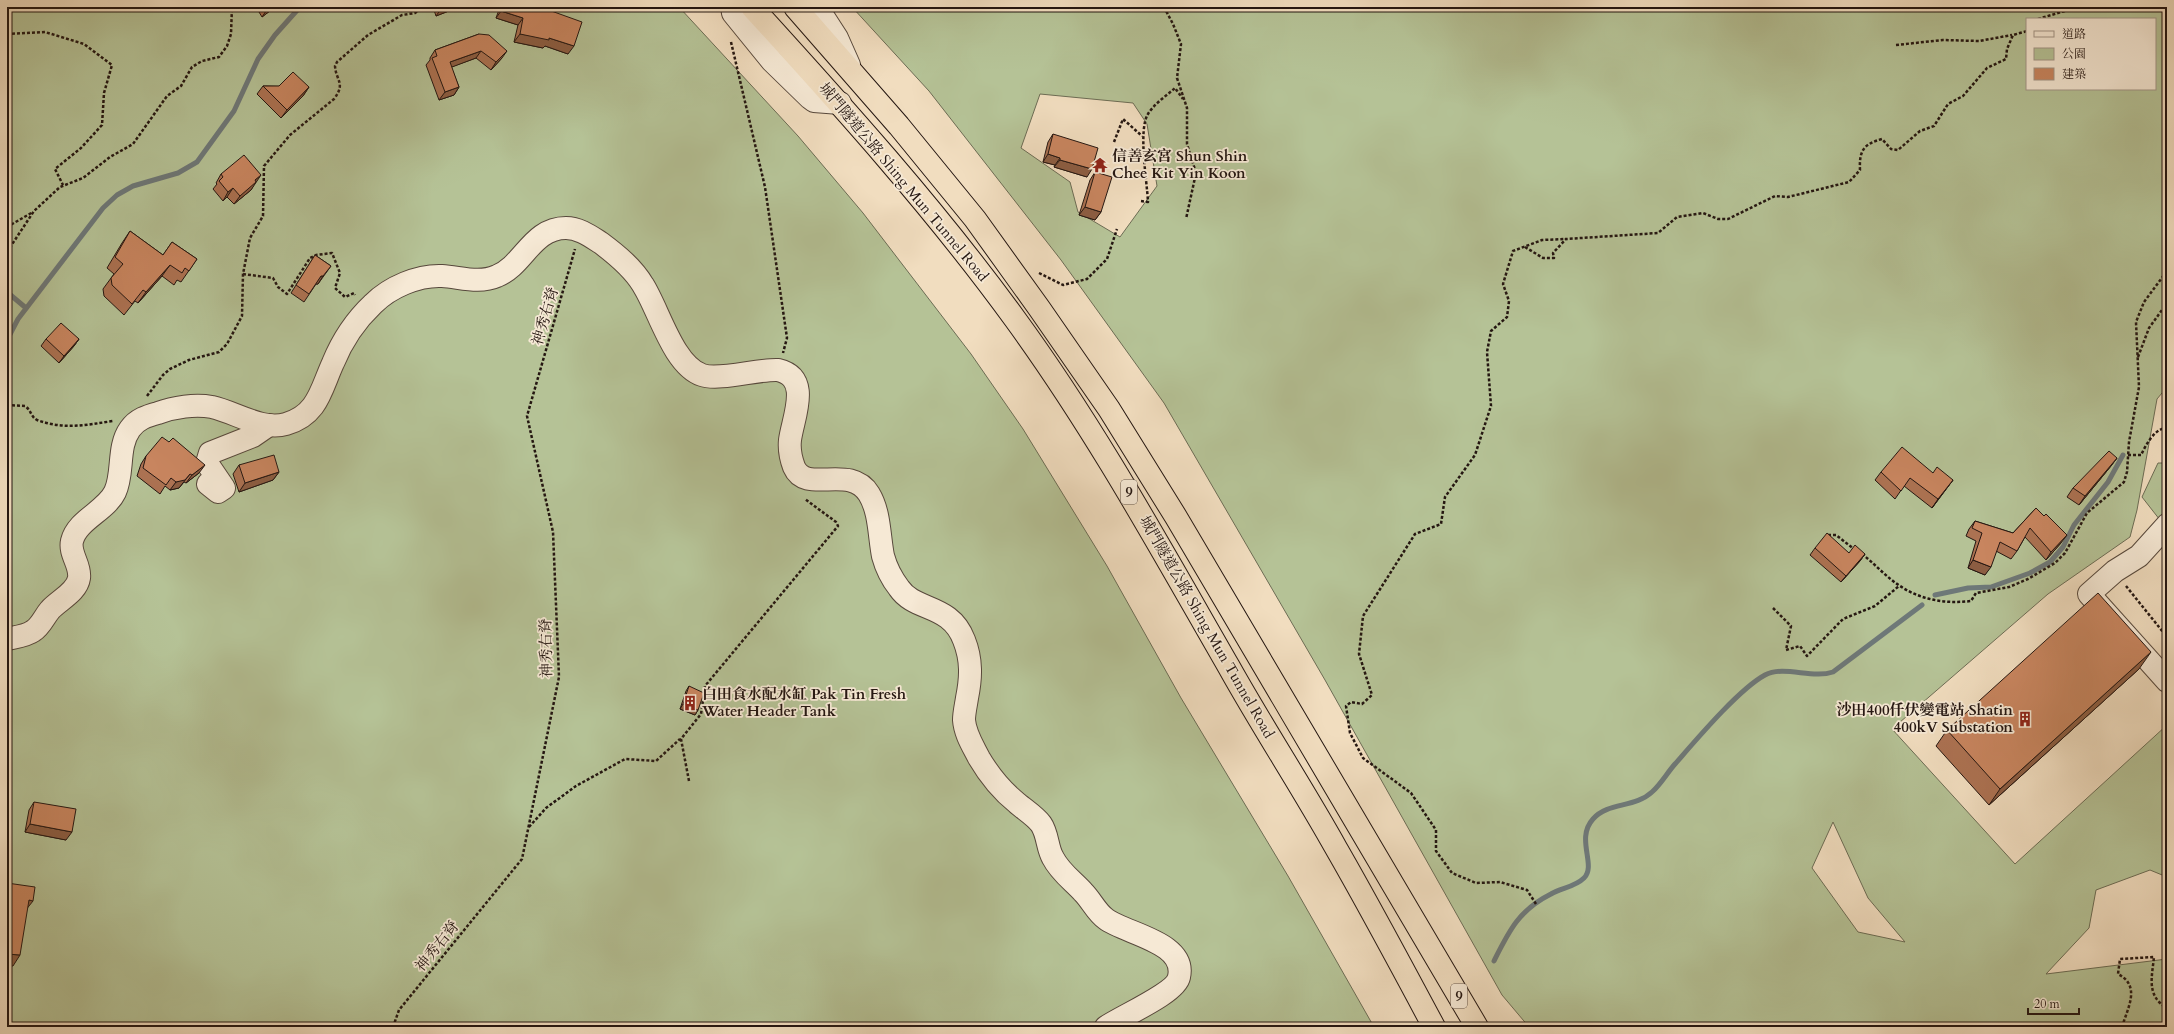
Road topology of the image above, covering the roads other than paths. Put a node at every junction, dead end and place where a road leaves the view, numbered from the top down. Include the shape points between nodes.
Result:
1 (732, 7) edge
2 (752, 7) edge
3 (796, 7) edge
4 (817, 7) edge
5 (852, 72) junction
6 (840, 103) junction
7 (269, 425) junction
8 (208, 484) dead end
9 (2167, 526) edge
10 (7, 639) edge
11 (2167, 681) edge
12 (1106, 1027) edge
13 (1434, 1027) edge
14 (1477, 1027) edge

1 - 6 street via 733,12 772,61 810,98 814,101
2 - 6 highway, 城門隧道公路 Shing Mun Tunnel Road / 9
3 - 5 highway, 城門隧道公路 Shing Mun Tunnel Road / 9
4 - 5 street via 837,38
5 - 14 highway, 城門隧道公路 Shing Mun Tunnel Road / 9 via 975,219 1108,409 1176,517
6 - 13 highway, 城門隧道公路 Shing Mun Tunnel Road / 9 via 958,243 1016,321 1096,438 1336,847
7 - 8 street via 253,436 210,452 207,462 224,488 218,492
7 - 10 street via 202,406 171,409 137,422 125,439 114,494 72,538 71,549 79,571 78,584 50,610 34,631
7 - 12 street via 287,424 311,410 348,336 374,303 384,295 408,282 431,276 478,280 497,276 546,232 563,228 580,231 613,252 634,272 649,294 676,350 695,372 709,377 778,370 791,376 798,388 790,442 797,472 801,477 810,480 851,480 864,488 872,499 876,511 884,560 898,588 910,599 946,616 962,634 971,670 964,714 965,726 985,767 1010,797 1041,825 1056,865 1084,893 1101,915 1120,927 1161,944 1172,953 1178,963 1180,976 1172,989
9 - 11 street via 2147,549 2115,571 2089,594

